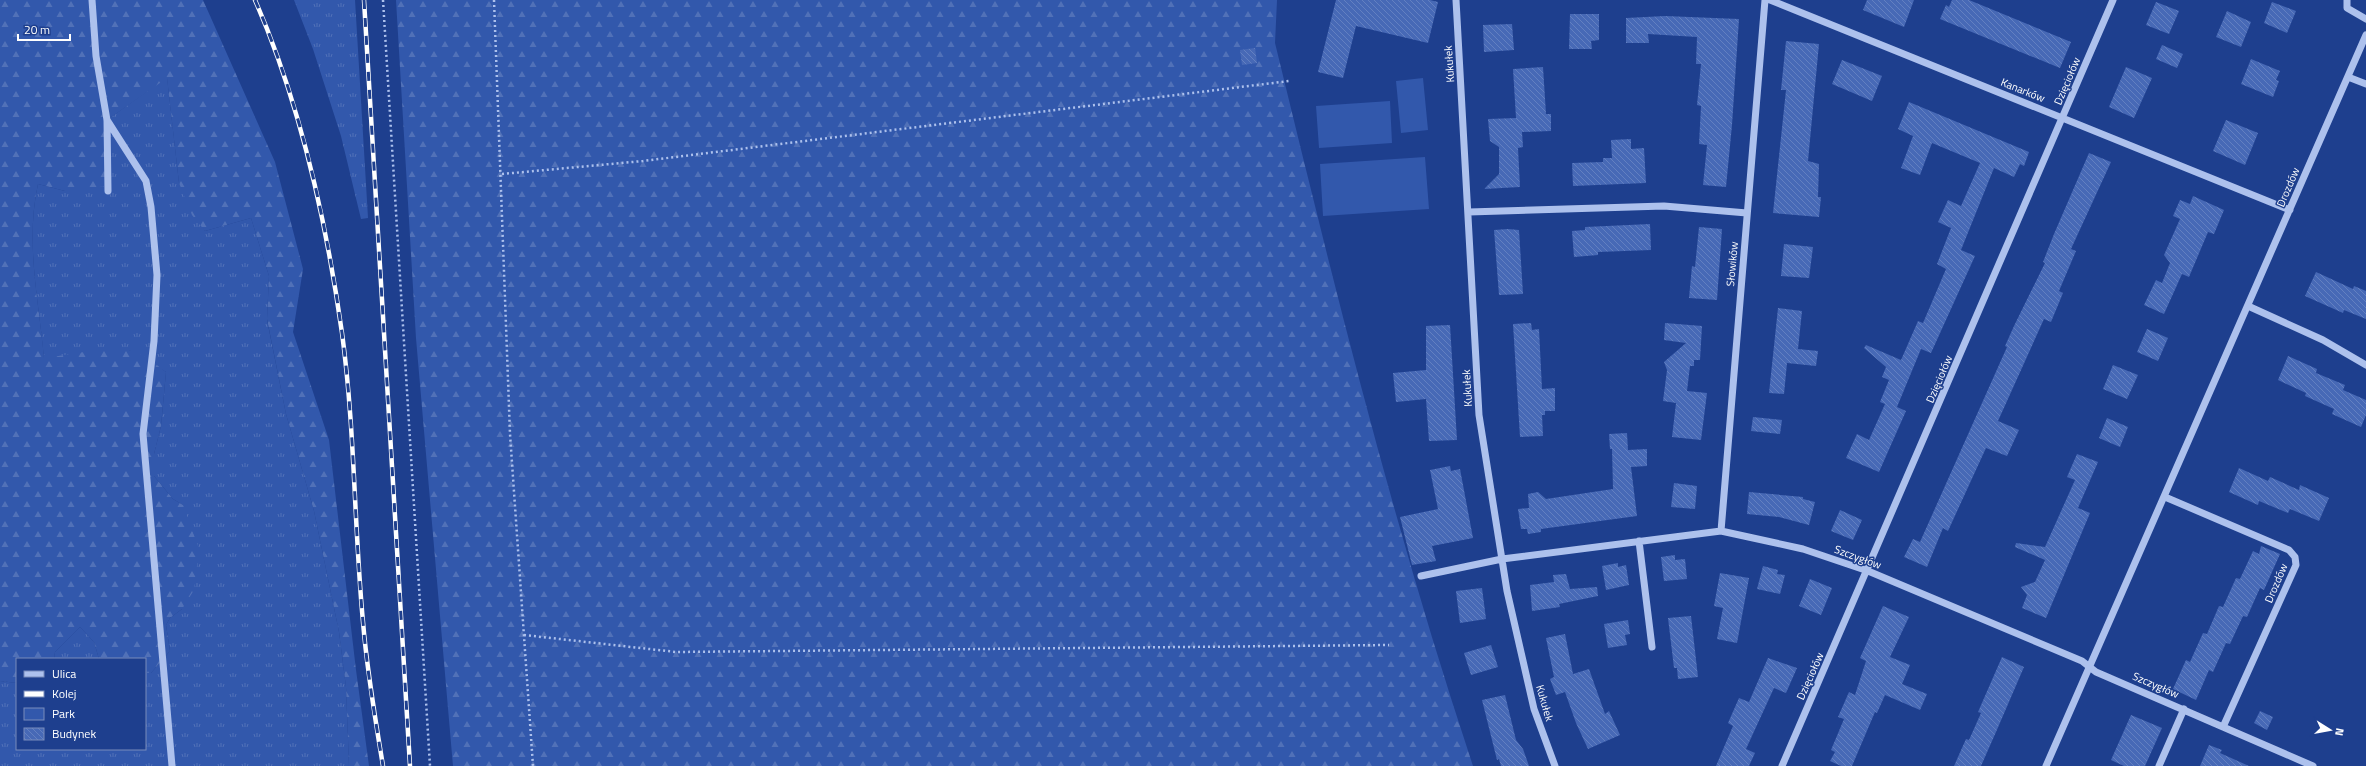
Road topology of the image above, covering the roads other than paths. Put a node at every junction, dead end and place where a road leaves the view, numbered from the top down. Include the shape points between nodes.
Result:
1 (92, 0) edge
2 (1456, 0) edge
3 (1765, 0) edge
4 (1770, 0) edge
5 (2113, 0) edge
6 (2347, 0) edge
7 (2366, 19) edge
8 (2366, 35) edge
9 (2348, 77) junction
10 (2366, 84) edge
11 (2063, 118) junction
12 (107, 120) junction
13 (108, 191) dead end
14 (2290, 210) junction
15 (1469, 212) junction
16 (1747, 213) junction
17 (2248, 306) junction
18 (2366, 365) edge
19 (2165, 497) junction
20 (1721, 531) junction
21 (1639, 541) junction
22 (1502, 558) junction
23 (1868, 571) junction
24 (1421, 576) dead end
25 (1652, 647) dead end
26 (2090, 666) junction
27 (2184, 709) junction
28 (2223, 727) junction
29 (172, 766) edge
30 (1555, 766) edge
31 (1782, 766) edge
32 (2046, 766) edge
33 (2159, 766) edge
34 (2312, 766) edge

1 - 12 street via 96,56
2 - 15 street, Kukułek
3 - 16 street, Słowików
4 - 11 street, Kanarków
5 - 11 street, Dzięciołów
6 - 7 street via 2347,8
8 - 9 street, Drozdów
9 - 10 street
9 - 14 street, Drozdów
11 - 14 street, Kanarków
11 - 23 street, Dzięciołów
12 - 13 street
12 - 29 street via 146,181 151,207 157,275 155,334 142,434
14 - 17 street, Drozdów
15 - 16 street via 1664,206
15 - 22 street, Kukułek via 1479,415
16 - 20 street, Słowików
17 - 18 street via 2323,340
17 - 19 street, Drozdów
19 - 26 street, Drozdów
19 - 28 street, Drozdów via 2289,550 2295,557 2296,565
20 - 21 street, Szczygłów
20 - 23 street, Szczygłów via 1803,549
21 - 22 street, Szczygłów
21 - 25 street
22 - 24 street, Szczygłów
22 - 30 street, Kukułek via 1534,709
23 - 26 street, Szczygłów via 2070,655
23 - 31 street, Dzięciołów
26 - 27 street, Szczygłów via 2100,673
26 - 32 street, Drozdów
27 - 28 street, Szczygłów
27 - 33 street, Szczygłów
28 - 34 street, Szczygłów

